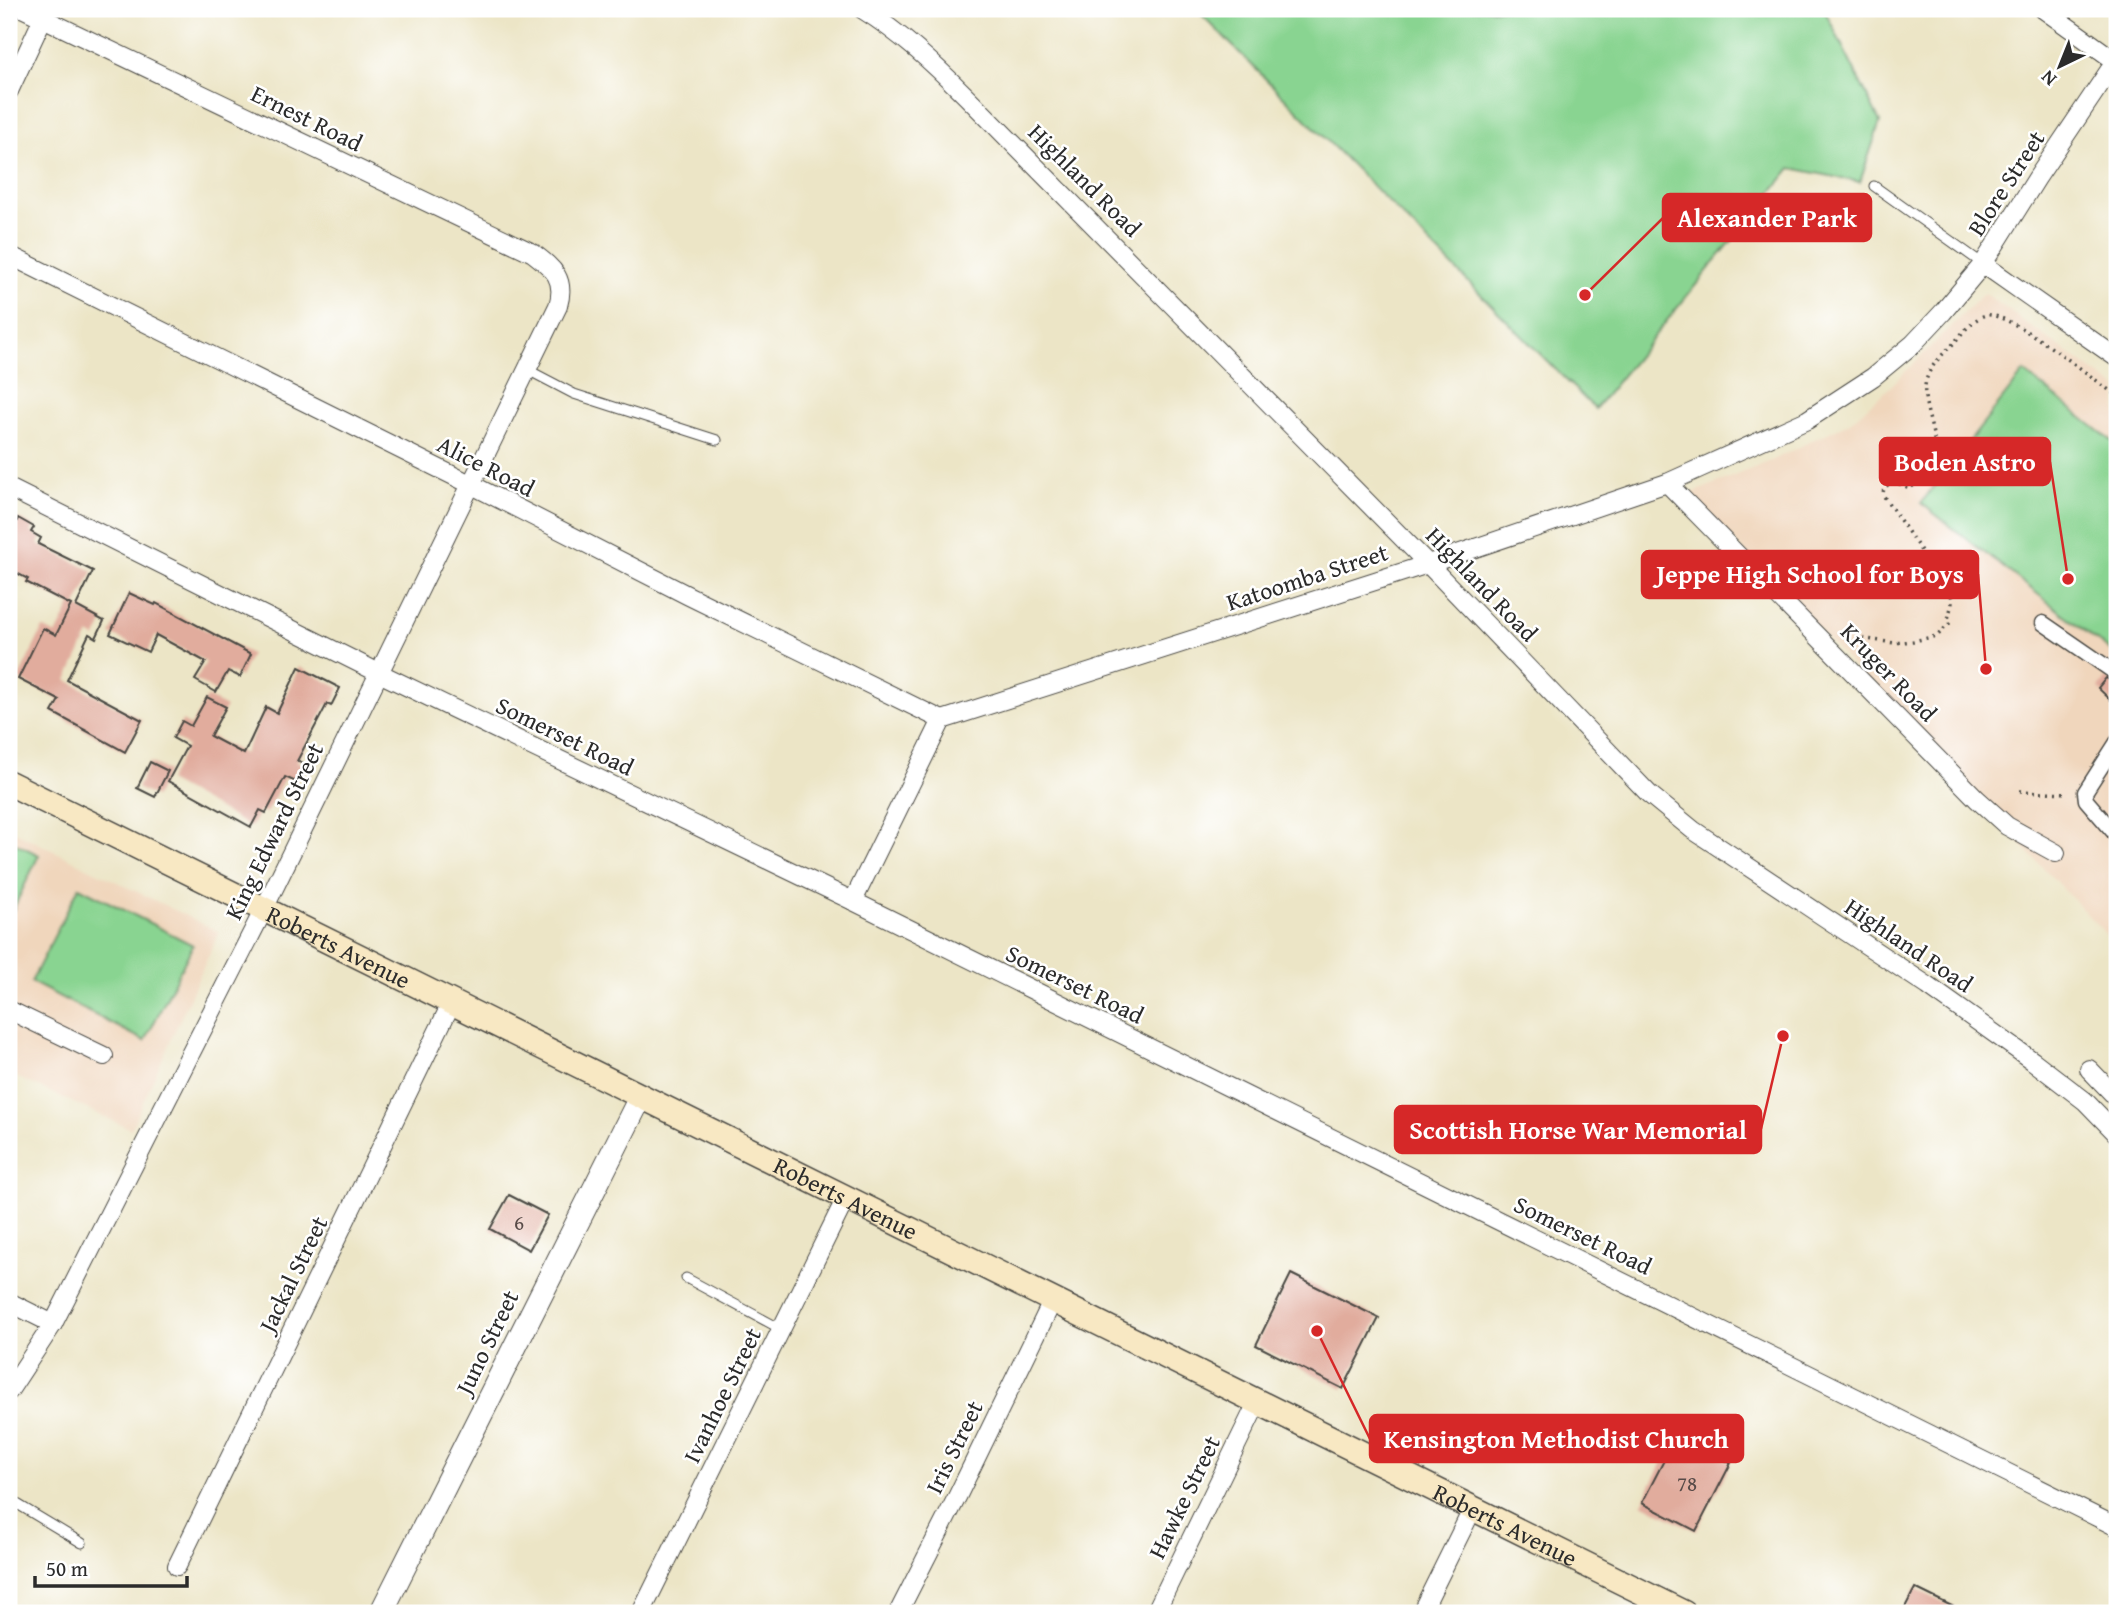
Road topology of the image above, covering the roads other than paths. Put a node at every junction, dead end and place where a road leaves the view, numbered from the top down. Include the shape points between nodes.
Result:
1 (24, 9) edge
2 (862, 9) edge
3 (2043, 9) edge
4 (43, 18) junction
5 (2117, 61) edge
6 (9, 91) edge
7 (1874, 186) dead end
8 (9, 255) edge
9 (1983, 264) junction
10 (560, 282) joint
11 (2117, 358) edge
12 (528, 370) junction
13 (717, 440) dead end
14 (1667, 483) junction
15 (472, 485) junction
16 (9, 488) edge
17 (1429, 564) junction
18 (2043, 623) dead end
19 (379, 673) junction
20 (2117, 674) edge
21 (942, 720) junction
22 (2117, 742) edge
23 (9, 783) edge
24 (2117, 835) edge
25 (2056, 853) dead end
26 (853, 901) junction
27 (263, 911) junction
28 (452, 1002) junction
29 (9, 1010) edge
30 (104, 1056) dead end
31 (2090, 1069) dead end
32 (641, 1096) junction
33 (2117, 1098) edge
34 (2117, 1134) edge
35 (846, 1198) junction
36 (686, 1278) dead end
37 (1053, 1300) junction
38 (9, 1302) edge
39 (53, 1324) junction
40 (781, 1329) junction
41 (9, 1391) edge
42 (1257, 1403) junction
43 (9, 1499) edge
44 (1473, 1508) junction
45 (2117, 1527) edge
46 (82, 1543) dead end
47 (177, 1566) dead end
48 (381, 1613) edge
49 (641, 1613) edge
50 (898, 1613) edge
51 (1155, 1613) edge
52 (1421, 1613) edge
53 (1684, 1613) edge

1 - 4 street, Ernest Road
2 - 17 street, Highland Road via 892,28 950,80
3 - 5 street
4 - 6 street
4 - 10 street, Ernest Road via 533,253
5 - 9 street, Blore Street
7 - 9 lane
8 - 15 street, Alice Road
9 - 11 street
9 - 14 street, Katoomba Street via 1913,344 1846,397 1807,420
10 - 12 street, King Edward Street via 558,306
12 - 13 lane via 574,394
12 - 15 street, King Edward Street
14 - 17 street, Katoomba Street
14 - 25 street, Kruger Road via 1999,819
15 - 19 street, King Edward Street
15 - 21 street, Alice Road
16 - 19 street, Somerset Road
17 - 21 street, Katoomba Street
17 - 34 street, Highland Road via 1671,814 2034,1061 2085,1101
18 - 20 street
19 - 26 street, Somerset Road
19 - 27 street, King Edward Street
21 - 26 street
22 - 24 street via 2085,792 2086,800
23 - 27 main road, Roberts Avenue
26 - 45 street, Somerset Road
27 - 28 main road, Roberts Avenue
27 - 39 street, King Edward Street
28 - 32 main road, Roberts Avenue
28 - 47 street, Jackal Street
29 - 30 street
31 - 33 street
32 - 35 main road, Roberts Avenue
32 - 48 street, Juno Street
35 - 37 main road, Roberts Avenue
35 - 40 street, Ivanhoe Street
36 - 40 lane
37 - 42 main road, Roberts Avenue
37 - 50 street, Iris Street
38 - 39 street
39 - 41 street, King Edward Street
40 - 49 street, Ivanhoe Street
42 - 44 main road, Roberts Avenue
42 - 51 street, Hawke Street
43 - 46 lane
44 - 52 street
44 - 53 main road, Roberts Avenue

